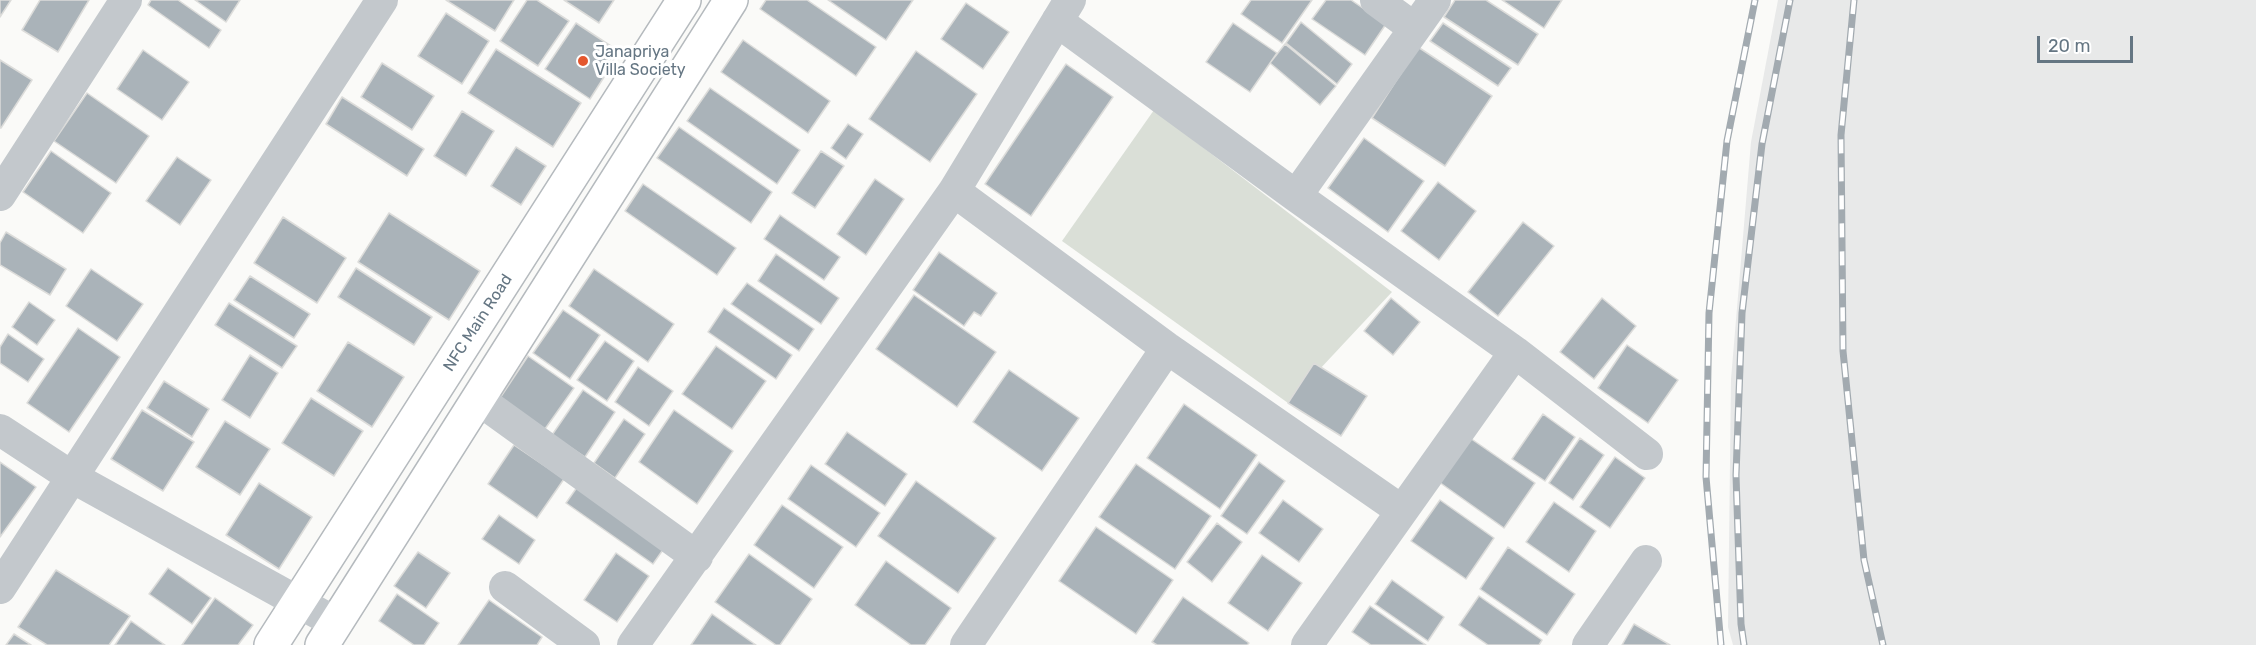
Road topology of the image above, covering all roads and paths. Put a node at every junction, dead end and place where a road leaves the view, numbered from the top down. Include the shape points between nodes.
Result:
1 (126, 0) edge
2 (382, 0) edge
3 (684, 0) edge
4 (731, 0) edge
5 (1376, 0) edge
6 (1435, 0) edge
7 (1063, 10) edge
8 (1414, 28) junction
9 (4, 179) edge
10 (954, 191) junction
11 (1296, 196) junction
12 (1167, 348) junction
13 (1515, 351) junction
14 (478, 399) junction
15 (0, 430) edge
16 (1647, 454) dead end
17 (72, 477) junction
18 (1402, 511) junction
19 (697, 557) junction
20 (1646, 561) dead end
21 (505, 587) dead end
22 (0, 588) edge
23 (298, 603) junction
24 (329, 634) edge
25 (271, 645) edge
26 (584, 645) edge
27 (633, 645) edge
28 (966, 645) edge
29 (1307, 645) edge
30 (1588, 645) edge

1 - 9 street
2 - 17 street
3 - 23 main road, NFC Main Road
4 - 14 main road
5 - 8 street
6 - 8 street
7 - 10 street
7 - 11 street
8 - 11 street
10 - 12 street
10 - 19 street
11 - 13 street
12 - 18 street
12 - 28 street
13 - 16 street
13 - 18 street
14 - 19 street
14 - 24 main road
15 - 17 street
17 - 22 street
17 - 23 street
18 - 29 street
19 - 27 street
20 - 30 street
21 - 26 street
23 - 24 street
23 - 25 main road, NFC Main Road

